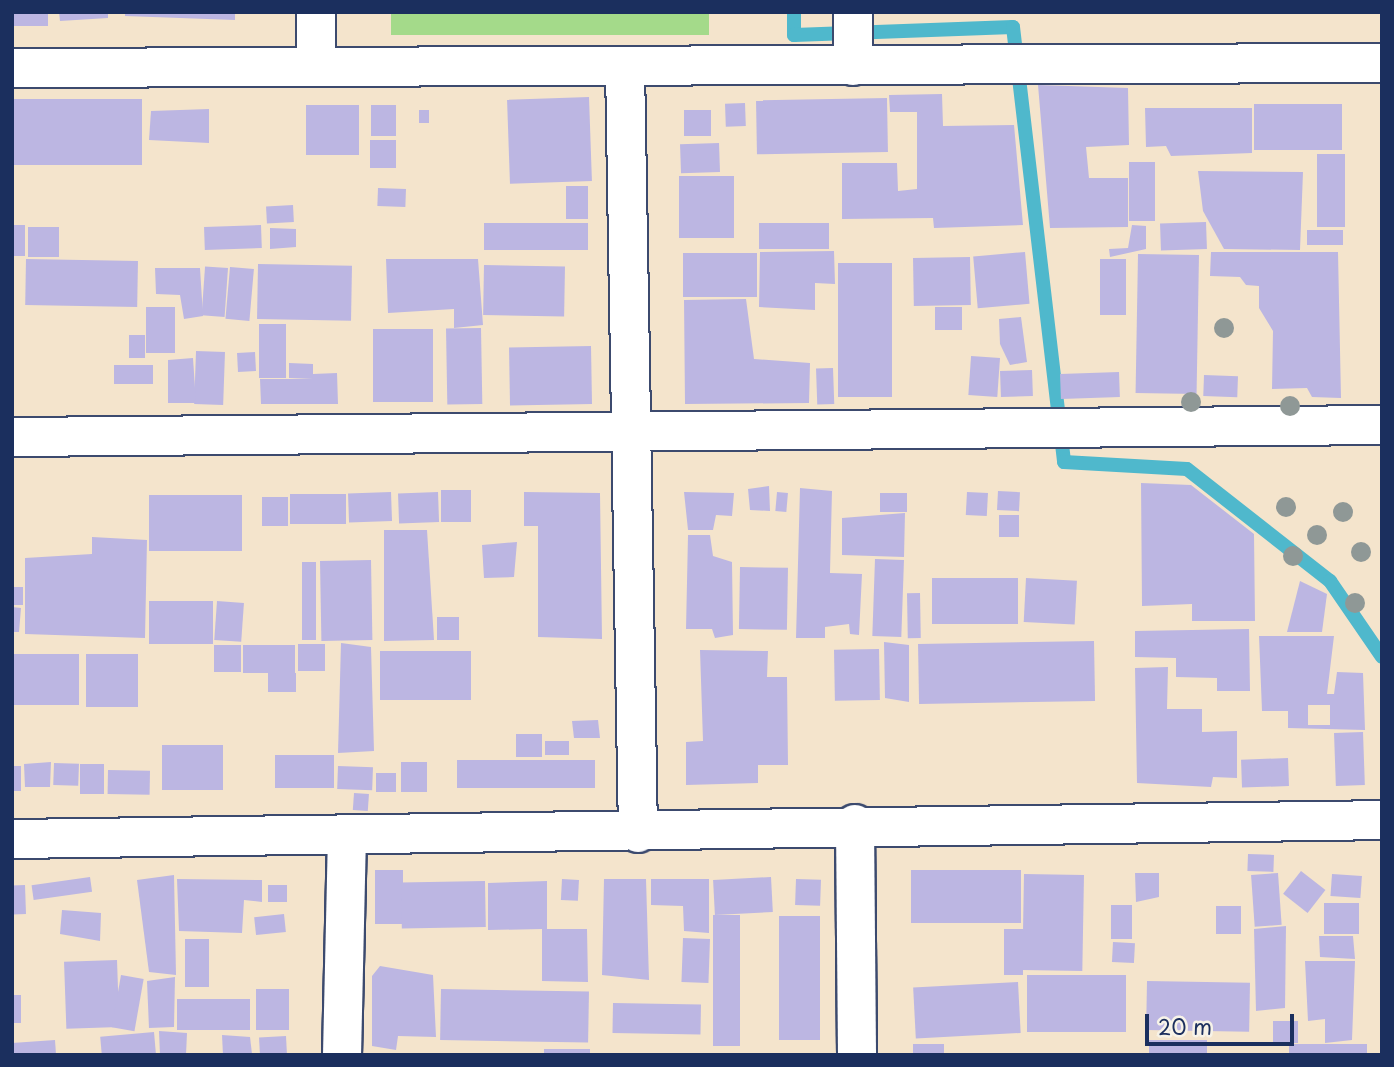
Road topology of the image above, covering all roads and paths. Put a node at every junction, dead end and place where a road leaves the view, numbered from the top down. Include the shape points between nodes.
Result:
1 (316, 12) edge
2 (853, 12) edge
3 (1382, 63) edge
4 (625, 66) junction
5 (853, 66) junction
6 (316, 67) junction
7 (12, 68) edge
8 (1382, 425) edge
9 (632, 432) junction
10 (12, 437) edge
11 (1382, 820) edge
12 (855, 824) junction
13 (638, 833) junction
14 (347, 834) junction
15 (12, 839) edge
16 (342, 1055) edge
17 (858, 1055) edge

1 - 6 street
2 - 5 street
3 - 5 street
4 - 5 street
4 - 6 street
4 - 9 street
6 - 7 street
8 - 9 street
9 - 10 street
9 - 13 street
11 - 12 street
12 - 13 street
12 - 17 street
13 - 14 street
14 - 15 street
14 - 16 street

